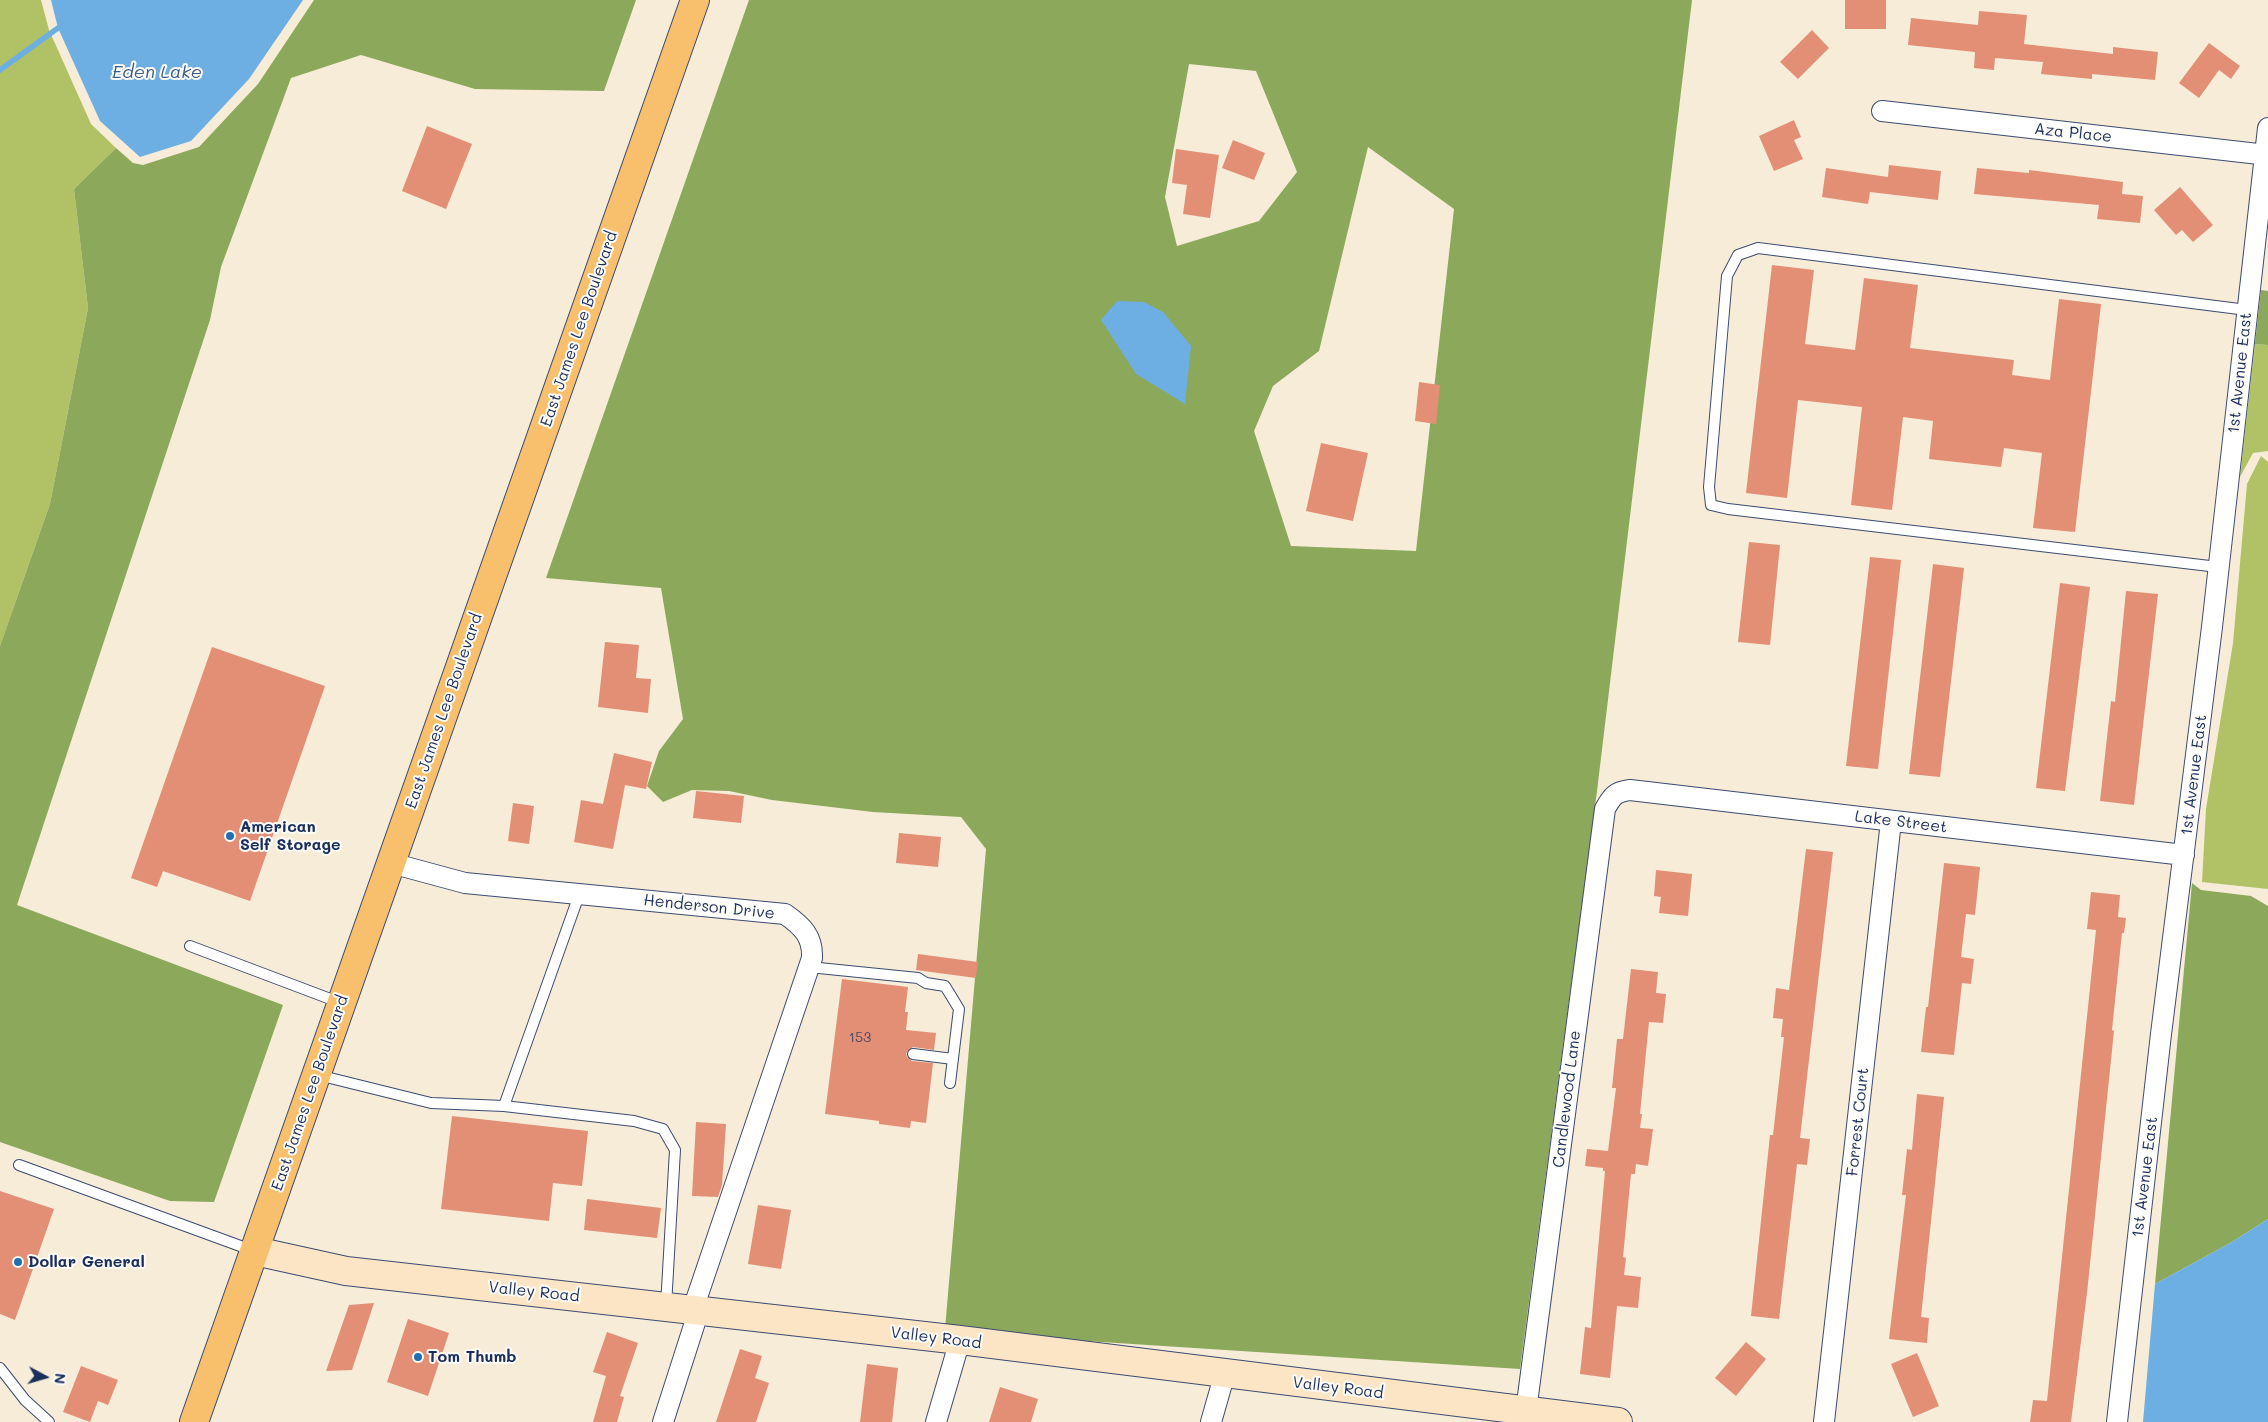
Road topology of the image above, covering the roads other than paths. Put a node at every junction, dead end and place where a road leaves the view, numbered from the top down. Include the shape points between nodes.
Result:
1 (694, 0) edge
2 (1882, 111) dead end
3 (2268, 128) edge
4 (2266, 154) edge
5 (2247, 310) junction
6 (2218, 567) junction
7 (1618, 792) joint
8 (1891, 821) junction
9 (2184, 855) junction
10 (391, 862) junction
11 (579, 894) junction
12 (190, 946) dead end
13 (809, 967) junction
14 (342, 1004) junction
15 (913, 1054) dead end
16 (953, 1059) junction
17 (317, 1074) junction
18 (950, 1083) dead end
19 (504, 1106) junction
20 (19, 1165) dead end
21 (255, 1251) junction
22 (666, 1306) junction
23 (696, 1310) junction
24 (960, 1340) junction
25 (0, 1368) edge
26 (1225, 1373) junction
27 (1526, 1411) junction
28 (1490, 1414) edge
29 (49, 1422) edge
30 (194, 1422) edge
31 (662, 1422) edge
32 (936, 1422) edge
33 (1210, 1422) edge
34 (1618, 1422) edge
35 (1824, 1422) edge
36 (2117, 1422) edge

1 - 10 main road, East James Lee Boulevard
2 - 4 street, Aza Place
3 - 4 street, 1st Avenue East
4 - 5 street, 1st Avenue East
5 - 6 street, 1st Avenue East
5 - 6 lane via 1758,248 1738,255 1727,276 1708,487 1712,506
6 - 9 street, 1st Avenue East
7 - 8 street, Lake Street via 1630,790
7 - 27 street, Candlewood Lane via 1605,809
8 - 9 street, Lake Street
8 - 35 street, Forrest Court
9 - 36 street, 1st Avenue East
10 - 11 street, Henderson Drive via 465,883
10 - 14 main road, East James Lee Boulevard
11 - 13 street, Henderson Drive via 785,914 800,924 810,939
11 - 19 lane
12 - 14 lane
13 - 16 lane via 918,978 926,983 945,986 959,1009
13 - 23 street, Henderson Drive
14 - 17 main road, East James Lee Boulevard
15 - 16 lane
16 - 18 lane
17 - 19 lane via 431,1103
17 - 21 main road, East James Lee Boulevard
19 - 22 lane via 634,1121 663,1130 675,1150
20 - 21 lane
21 - 22 street, Valley Road via 346,1271
21 - 30 main road, East James Lee Boulevard
22 - 23 street, Valley Road
23 - 24 street, Valley Road
23 - 31 street, Henderson Drive
24 - 26 street, Valley Road
24 - 32 street
25 - 29 lane via 25,1400
26 - 28 street, Valley Road
26 - 33 street
27 - 28 street, Valley Road
27 - 34 street, Valley Road

